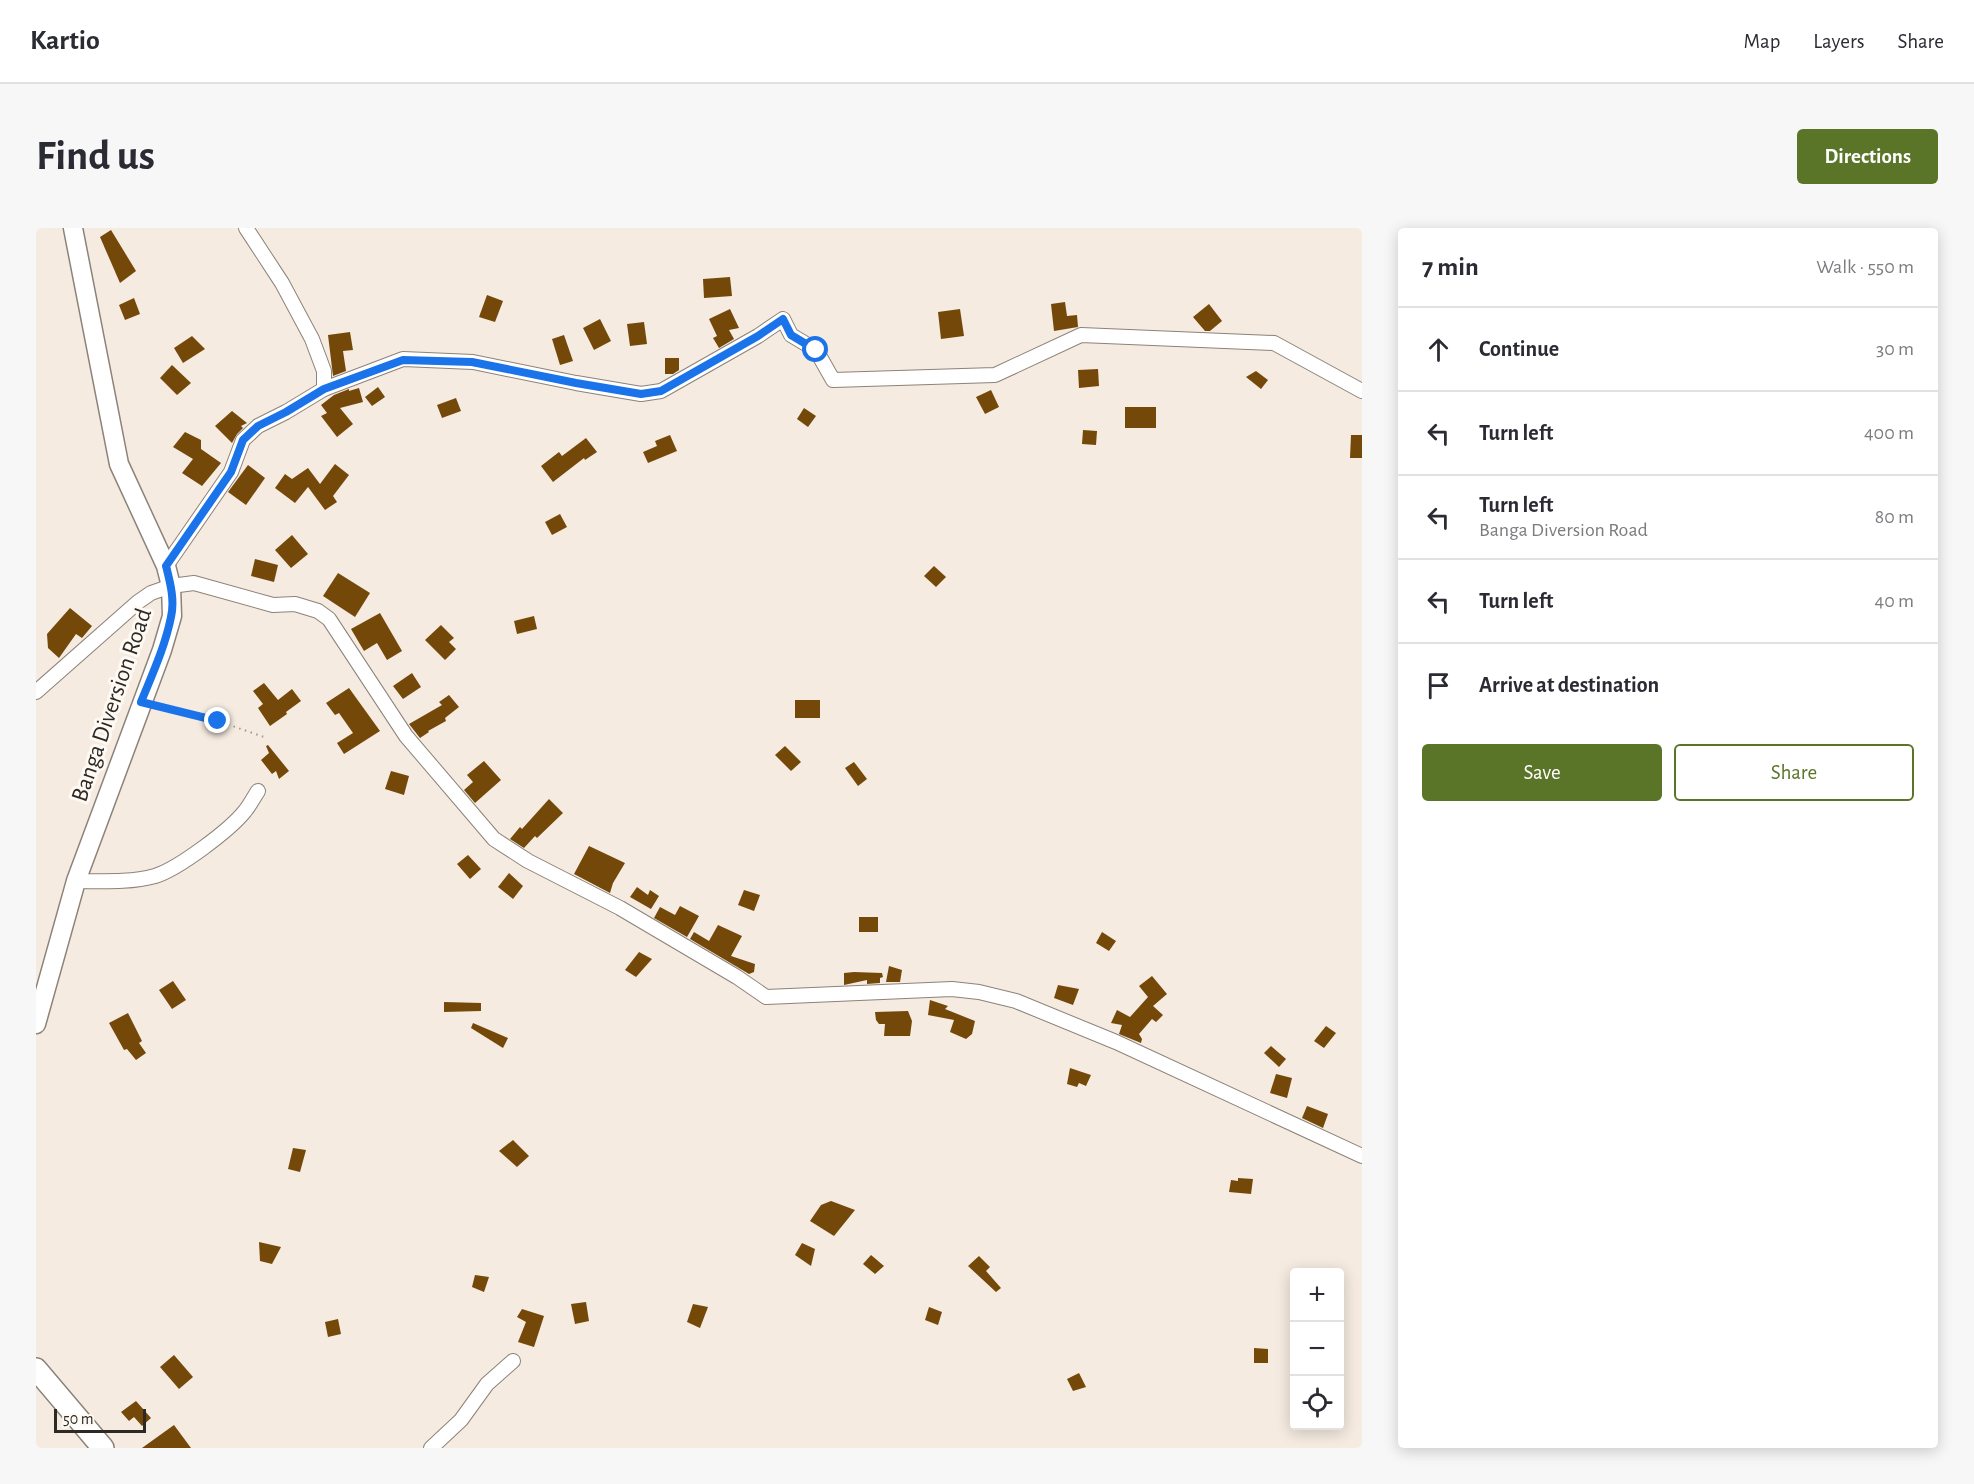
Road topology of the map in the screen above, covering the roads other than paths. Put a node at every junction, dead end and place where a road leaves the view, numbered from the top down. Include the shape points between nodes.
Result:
1 (73, 228) edge
2 (246, 228) edge
3 (324, 389) junction
4 (1362, 391) edge
5 (166, 566) junction
6 (171, 586) junction
7 (36, 692) edge
8 (258, 791) dead end
9 (76, 881) junction
10 (36, 1024) edge
11 (1362, 1156) edge
12 (513, 1361) dead end
13 (36, 1369) edge
14 (103, 1448) edge
15 (431, 1448) edge

1 - 5 main road, Banga Diversion Road via 119,464
2 - 3 street via 312,339 324,371
3 - 4 street via 403,360 472,362 641,394 661,391 783,319 791,335 816,350 833,380 995,375 1081,335 1274,343
3 - 5 street via 258,426 243,440 231,472
5 - 6 main road, Banga Diversion Road
6 - 7 street via 138,602
6 - 9 main road, Banga Diversion Road via 172,616 162,650
6 - 11 street via 194,583 273,605 294,604 318,611 329,619 406,736 494,839 620,908 766,997 952,989 1016,1001 1116,1042
8 - 9 street via 245,811 176,866 136,880
9 - 10 main road, Banga Diversion Road
12 - 15 street via 487,1384 460,1420
13 - 14 main road

